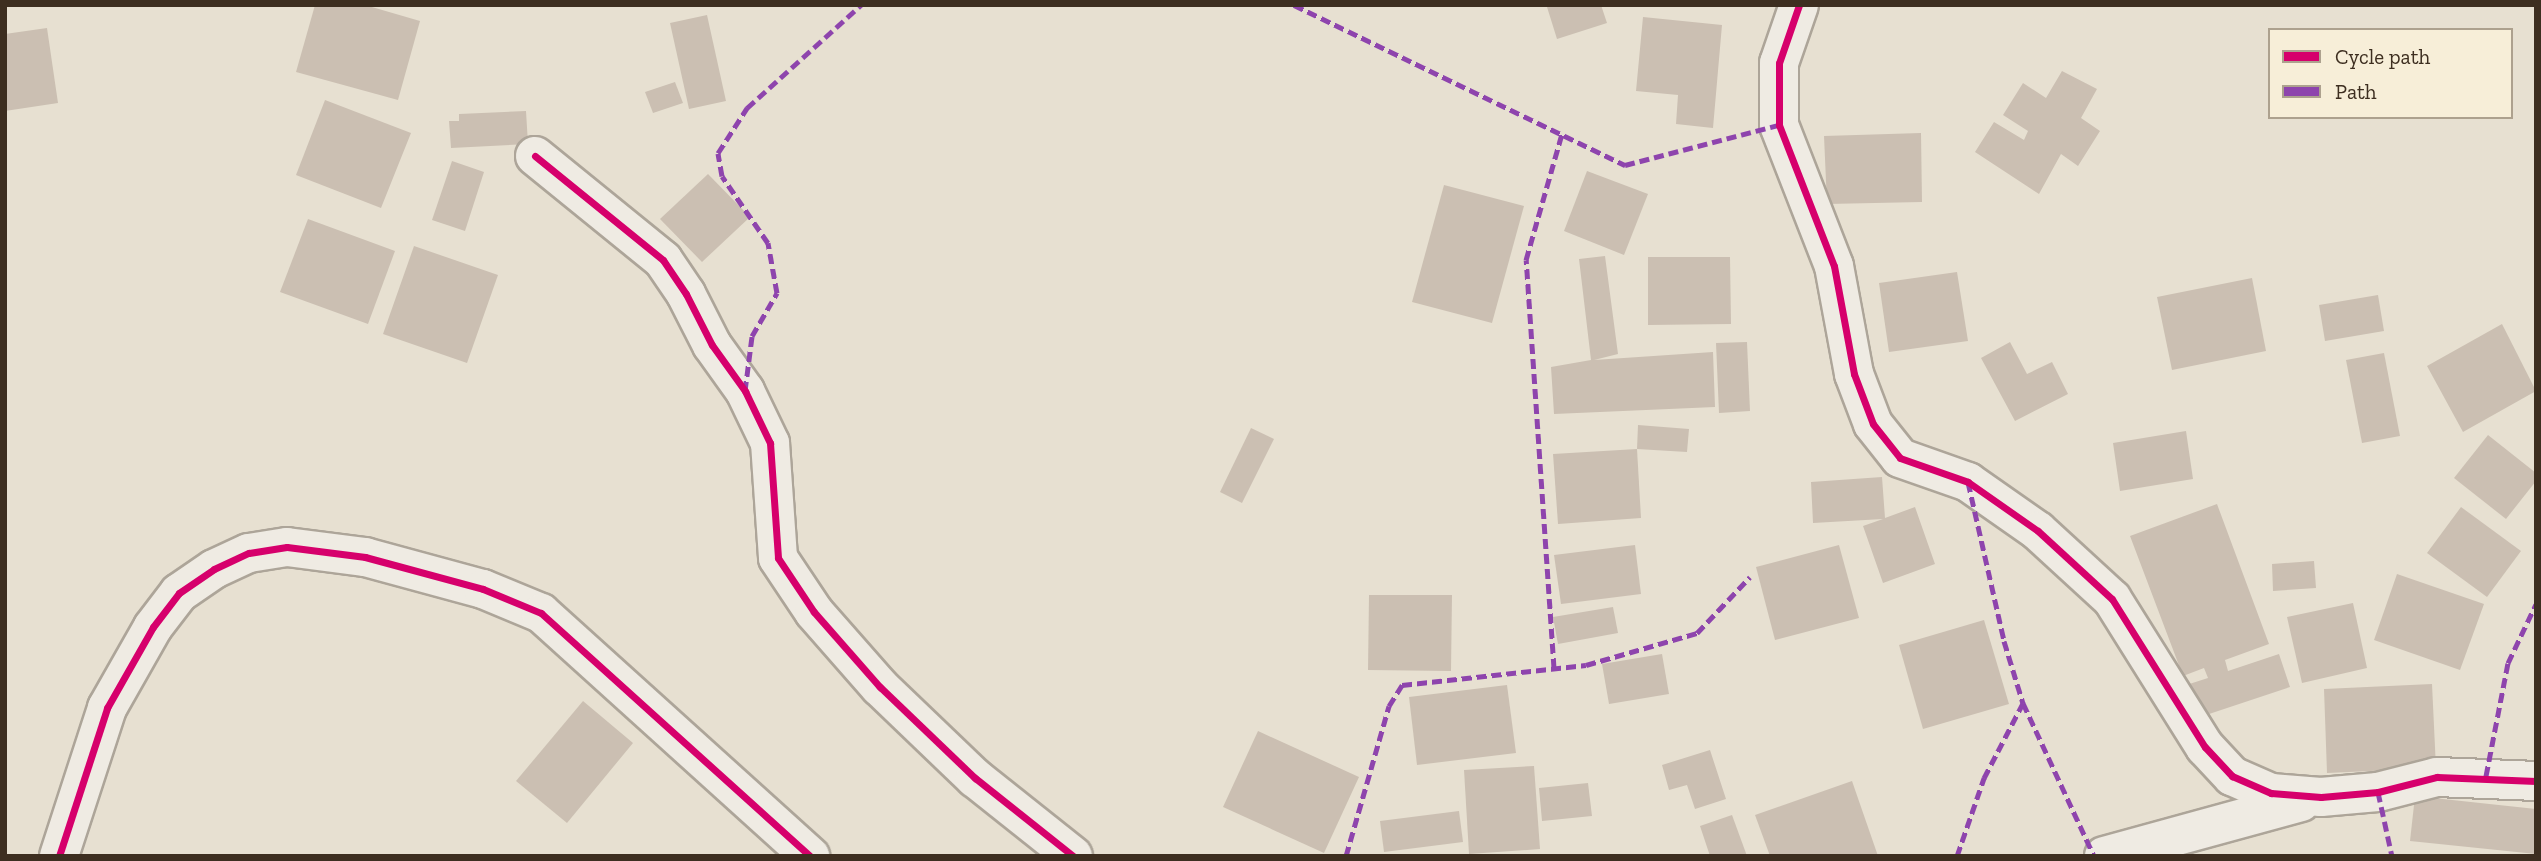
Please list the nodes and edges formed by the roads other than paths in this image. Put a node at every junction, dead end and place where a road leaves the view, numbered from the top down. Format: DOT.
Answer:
graph roads {
  1 [pos="1799,5"];
  2 [pos="535,156"];
  3 [pos="2536,781"];
  4 [pos="2321,797"];
  5 [pos="59,856"];
  6 [pos="810,856"];
  7 [pos="1073,856"];
  8 [pos="2104,856"];
  1 -- 4 [label="street"];
  2 -- 7 [label="street"];
  3 -- 4 [label="street"];
  4 -- 8 [label="street"];
  5 -- 6 [label="street"];
}
